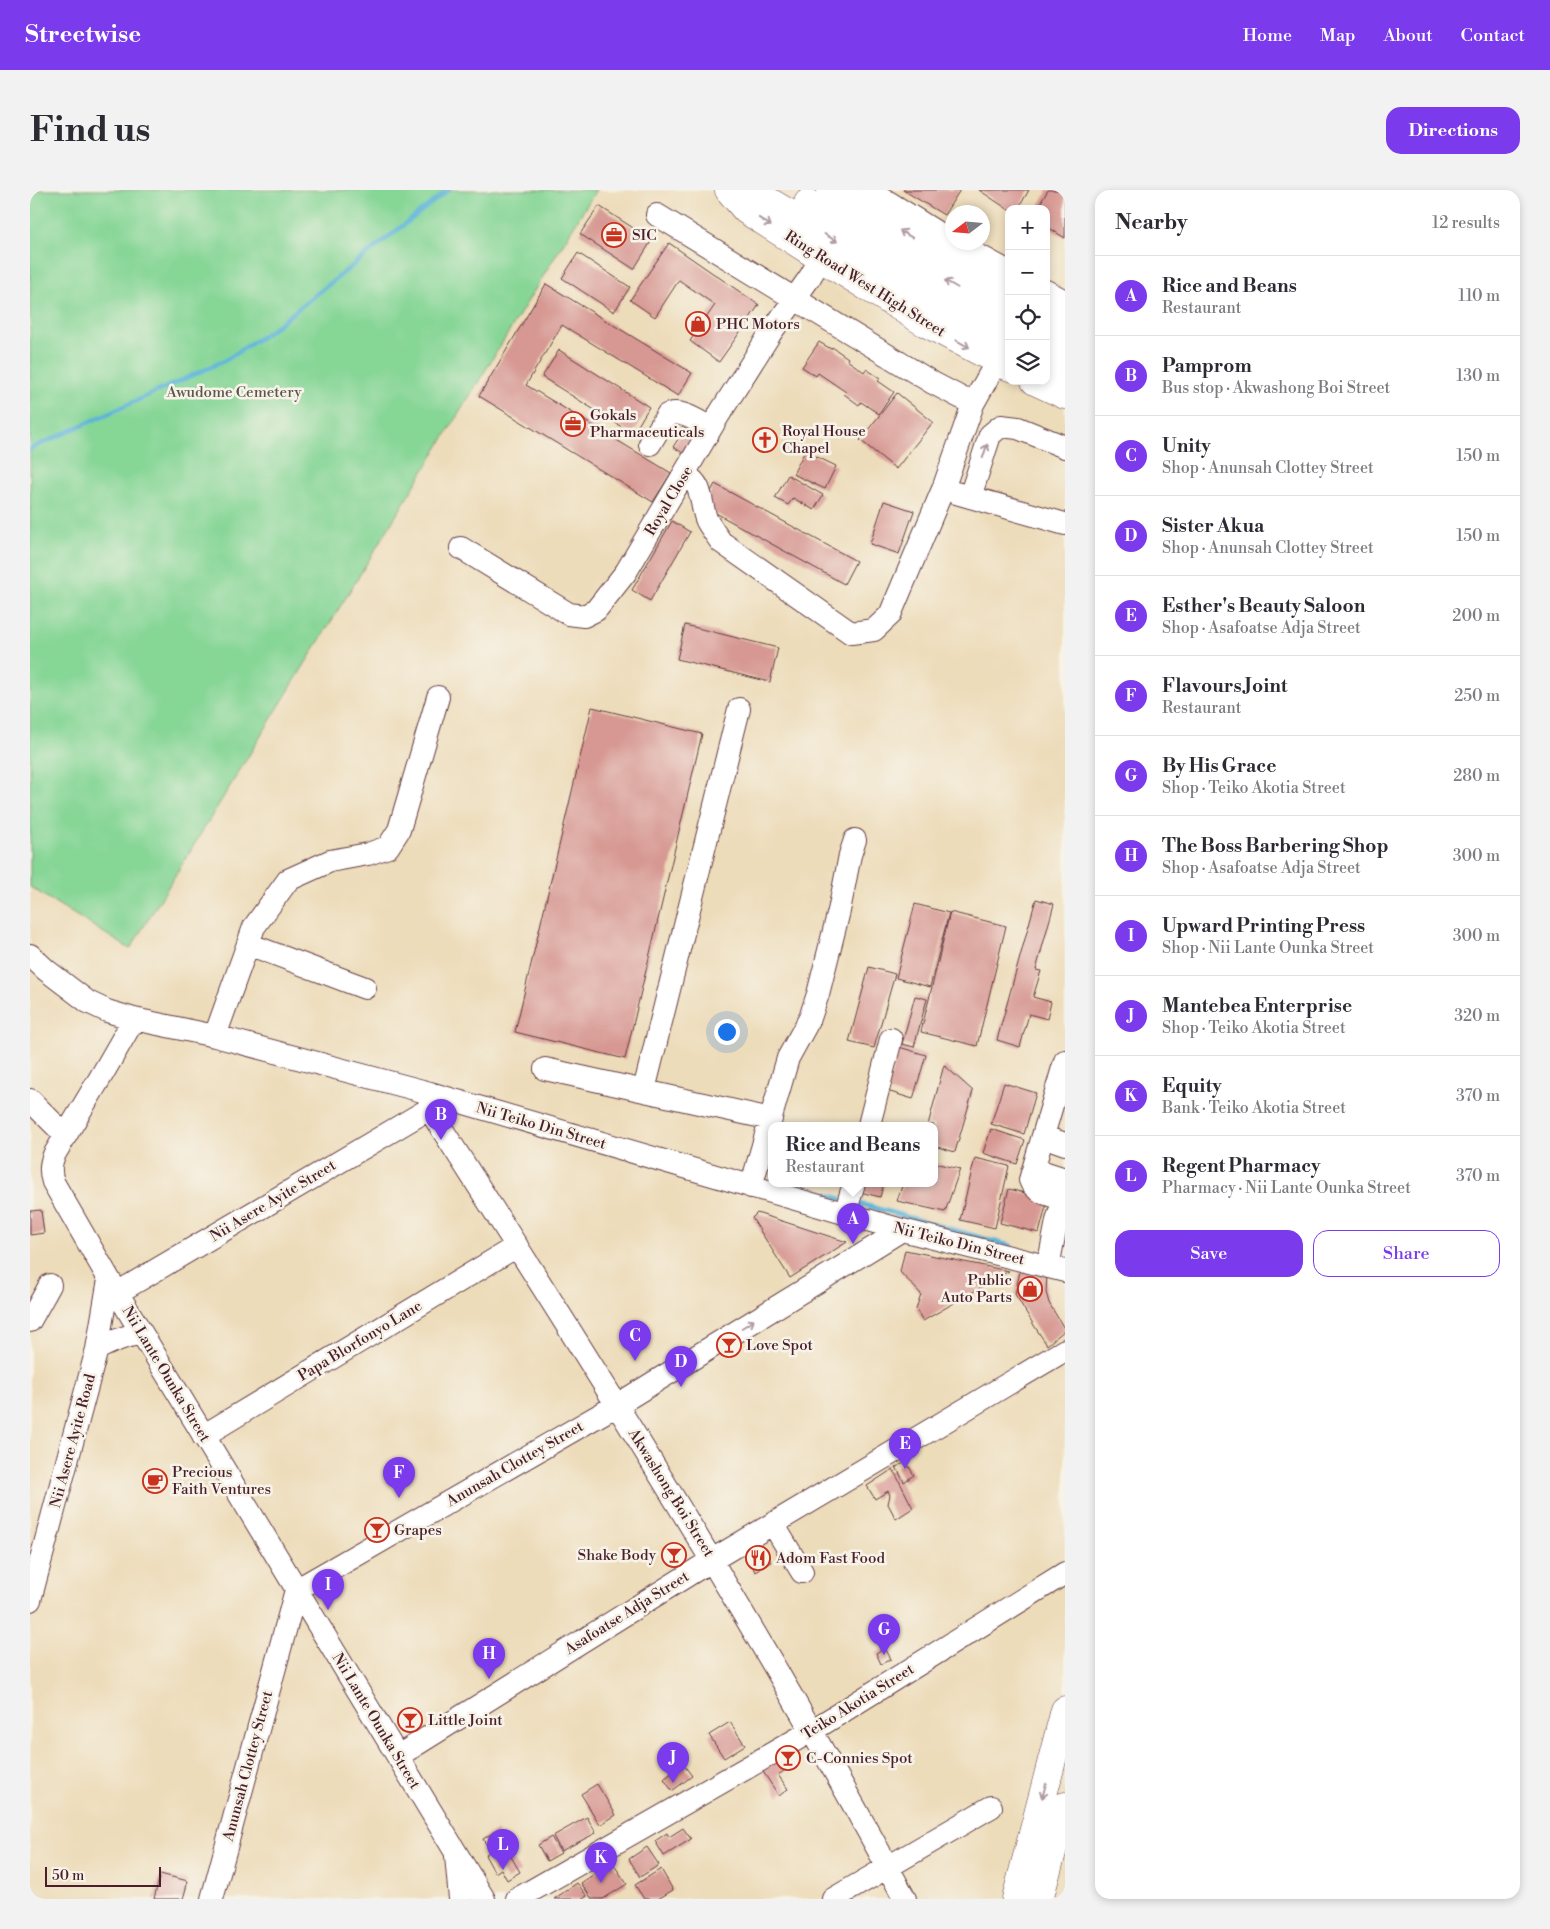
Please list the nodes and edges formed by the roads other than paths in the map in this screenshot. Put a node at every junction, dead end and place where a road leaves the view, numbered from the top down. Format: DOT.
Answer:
graph roads {
  1 [pos="729,190"];
  2 [pos="786,190"];
  3 [pos="831,190"];
  4 [pos="870,190"];
  5 [pos="754,193"];
  6 [pos="657,216"];
  7 [pos="945,237"];
  8 [pos="964,250"];
  9 [pos="821,258"];
  10 [pos="1005,280"];
  11 [pos="1005,280"];
  12 [pos="1050,293"];
  13 [pos="795,299"];
  14 [pos="1065,301"];
  15 [pos="1005,315"];
  16 [pos="1050,318"];
  17 [pos="1065,327"];
  18 [pos="1050,340"];
  19 [pos="1065,348"];
  20 [pos="1005,356"];
  21 [pos="1050,363"];
  22 [pos="1065,370"];
  23 [pos="1044,385"];
  24 [pos="1065,395"];
  25 [pos="973,404"];
  26 [pos="712,428"];
  27 [pos="650,444"];
  28 [pos="1065,448"];
  29 [pos="685,475"];
  30 [pos="943,489"];
  31 [pos="970,497"];
  32 [pos="1065,524"];
  33 [pos="461,548"];
  34 [pos="438,697"];
  35 [pos="739,709"];
  36 [pos="855,840"];
  37 [pos="248,944"];
  38 [pos="30,955"];
  39 [pos="365,988"];
  40 [pos="134,1019"];
  41 [pos="215,1036"];
  42 [pos="891,1039"];
  43 [pos="1064,1068"];
  44 [pos="545,1069"];
  45 [pos="644,1090"];
  46 [pos="30,1100"];
  47 [pos="429,1101"];
  48 [pos="1059,1102"];
  49 [pos="771,1118"];
  50 [pos="770,1122"];
  51 [pos="870,1122"];
  52 [pos="768,1129"];
  53 [pos="65,1135"];
  54 [pos="1043,1136"];
  55 [pos="1065,1144"];
  56 [pos="752,1187"];
  57 [pos="853,1187"];
  58 [pos="1065,1193"];
  59 [pos="845,1214"];
  60 [pos="902,1230"];
  61 [pos="517,1246"];
  62 [pos="1056,1269"];
  63 [pos="50,1285"];
  64 [pos="113,1286"];
  65 [pos="30,1321"];
  66 [pos="142,1334"];
  67 [pos="97,1349"];
  68 [pos="1065,1350"];
  69 [pos="617,1405"];
  70 [pos="203,1436"];
  71 [pos="773,1524"];
  72 [pos="38,1539"];
  73 [pos="712,1560"];
  74 [pos="802,1572"];
  75 [pos="1065,1572"];
  76 [pos="296,1590"];
  77 [pos="30,1600"];
  78 [pos="1065,1710"];
  79 [pos="813,1730"];
  80 [pos="398,1756"];
  81 [pos="1065,1806"];
  82 [pos="991,1807"];
  83 [pos="455,1852"];
  84 [pos="887,1866"];
  85 [pos="212,1899"];
  86 [pos="460,1899"];
  87 [pos="484,1899"];
  88 [pos="517,1899"];
  89 [pos="833,1899"];
  90 [pos="905,1899"];
  91 [pos="1016,1899"];
  92 [pos="1039,1899"];
  1 -- 9 [label="main road, Ring Road West High Street, one-way"];
  15 -- 2 [label="main road, one-way"];
  10 -- 3 [label="main road, one-way"];
  4 -- 7 [label="street"];
  5 -- 20 [label="main road, Ring Road West High Street, one-way"];
  6 -- 13 [label="street"];
  8 -- 11 [label="street"];
  9 -- 13 [label="street, Royal Close"];
  9 -- 20 [label="main road, Ring Road West High Street, one-way"];
  12 -- 14 [label="street"];
  13 -- 25 [label="street"];
  13 -- 26 [label="street, Royal Close"];
  16 -- 17 [label="main road"];
  18 -- 19 [label="main road"];
  20 -- 25 [label="street"];
  21 -- 22 [label="main road"];
  23 -- 24 [label="main road"];
  25 -- 30 [label="street"];
  26 -- 27 [label="street"];
  26 -- 29 [label="street, Royal Close"];
  31 -- 28 [label="street, one-way"];
  29 -- 30 [label="street"];
  29 -- 33 [label="street, Royal Close"];
  30 -- 31 [label="street"];
  31 -- 32 [label="street"];
  34 -- 37 [label="street"];
  35 -- 45 [label="street"];
  36 -- 49 [label="street"];
  37 -- 39 [label="street"];
  37 -- 41 [label="street"];
  38 -- 40 [label="street, Nii Teiko Din Street"];
  40 -- 41 [label="street, Nii Teiko Din Street"];
  40 -- 53 [label="street, Nii Lante Ounka Street"];
  41 -- 47 [label="street, Nii Teiko Din Street"];
  42 -- 51 [label="street"];
  43 -- 48 [label="street"];
  44 -- 45 [label="street"];
  45 -- 49 [label="street"];
  46 -- 53 [label="street"];
  47 -- 56 [label="street, Nii Teiko Din Street"];
  47 -- 61 [label="street, Akwashong Boi Street"];
  47 -- 64 [label="street, Nii Asere Ayite Street"];
  48 -- 54 [label="street"];
  49 -- 50 [label="street"];
  52 -- 56 [label="street"];
  53 -- 64 [label="street, Nii Lante Ounka Street"];
  54 -- 55 [label="street"];
  54 -- 58 [label="street"];
  56 -- 59 [label="street, Nii Teiko Din Street"];
  57 -- 59 [label="street"];
  58 -- 62 [label="street"];
  59 -- 60 [label="street, Nii Teiko Din Street"];
  60 -- 62 [label="street, Nii Teiko Din Street"];
  69 -- 60 [label="street, Anunsah Clottey Street, one-way"];
  61 -- 69 [label="street, Akwashong Boi Street"];
  61 -- 70 [label="street, Papa Blorfonyo Lane"];
  63 -- 65 [label="street"];
  64 -- 66 [label="street, Nii Lante Ounka Street"];
  64 -- 67 [label="street, Nii Asere Ayite Road"];
  66 -- 67 [label="street"];
  66 -- 70 [label="street, Nii Lante Ounka Street"];
  67 -- 72 [label="street, Nii Asere Ayite Road"];
  68 -- 71 [label="street, Asafoatse Adja Street"];
  69 -- 73 [label="street, Akwashong Boi Street"];
  69 -- 76 [label="street, Anunsah Clottey Street"];
  70 -- 76 [label="street, Nii Lante Ounka Street"];
  71 -- 73 [label="street, Asafoatse Adja Street"];
  71 -- 74 [label="street"];
  72 -- 77 [label="street, Nii Asere Ayite Road"];
  73 -- 79 [label="street, Akwashong Boi Street"];
  73 -- 80 [label="street, Asafoatse Adja Street"];
  75 -- 79 [label="street, Teiko Akotia Street"];
  76 -- 80 [label="street, Nii Lante Ounka Street"];
  76 -- 85 [label="street, Anunsah Clottey Street"];
  78 -- 91 [label="main road, one-way"];
  79 -- 84 [label="street, Akwashong Boi Street"];
  79 -- 88 [label="street, Teiko Akotia Street"];
  80 -- 83 [label="street, Nii Lante Ounka Street"];
  81 -- 92 [label="main road"];
  82 -- 84 [label="street"];
  83 -- 86 [label="street, Nii Lante Ounka Street"];
  83 -- 87 [label="street, Nii Lante Ounka Street"];
  84 -- 89 [label="street"];
  84 -- 90 [label="street, Akwashong Boi Street"];
}
